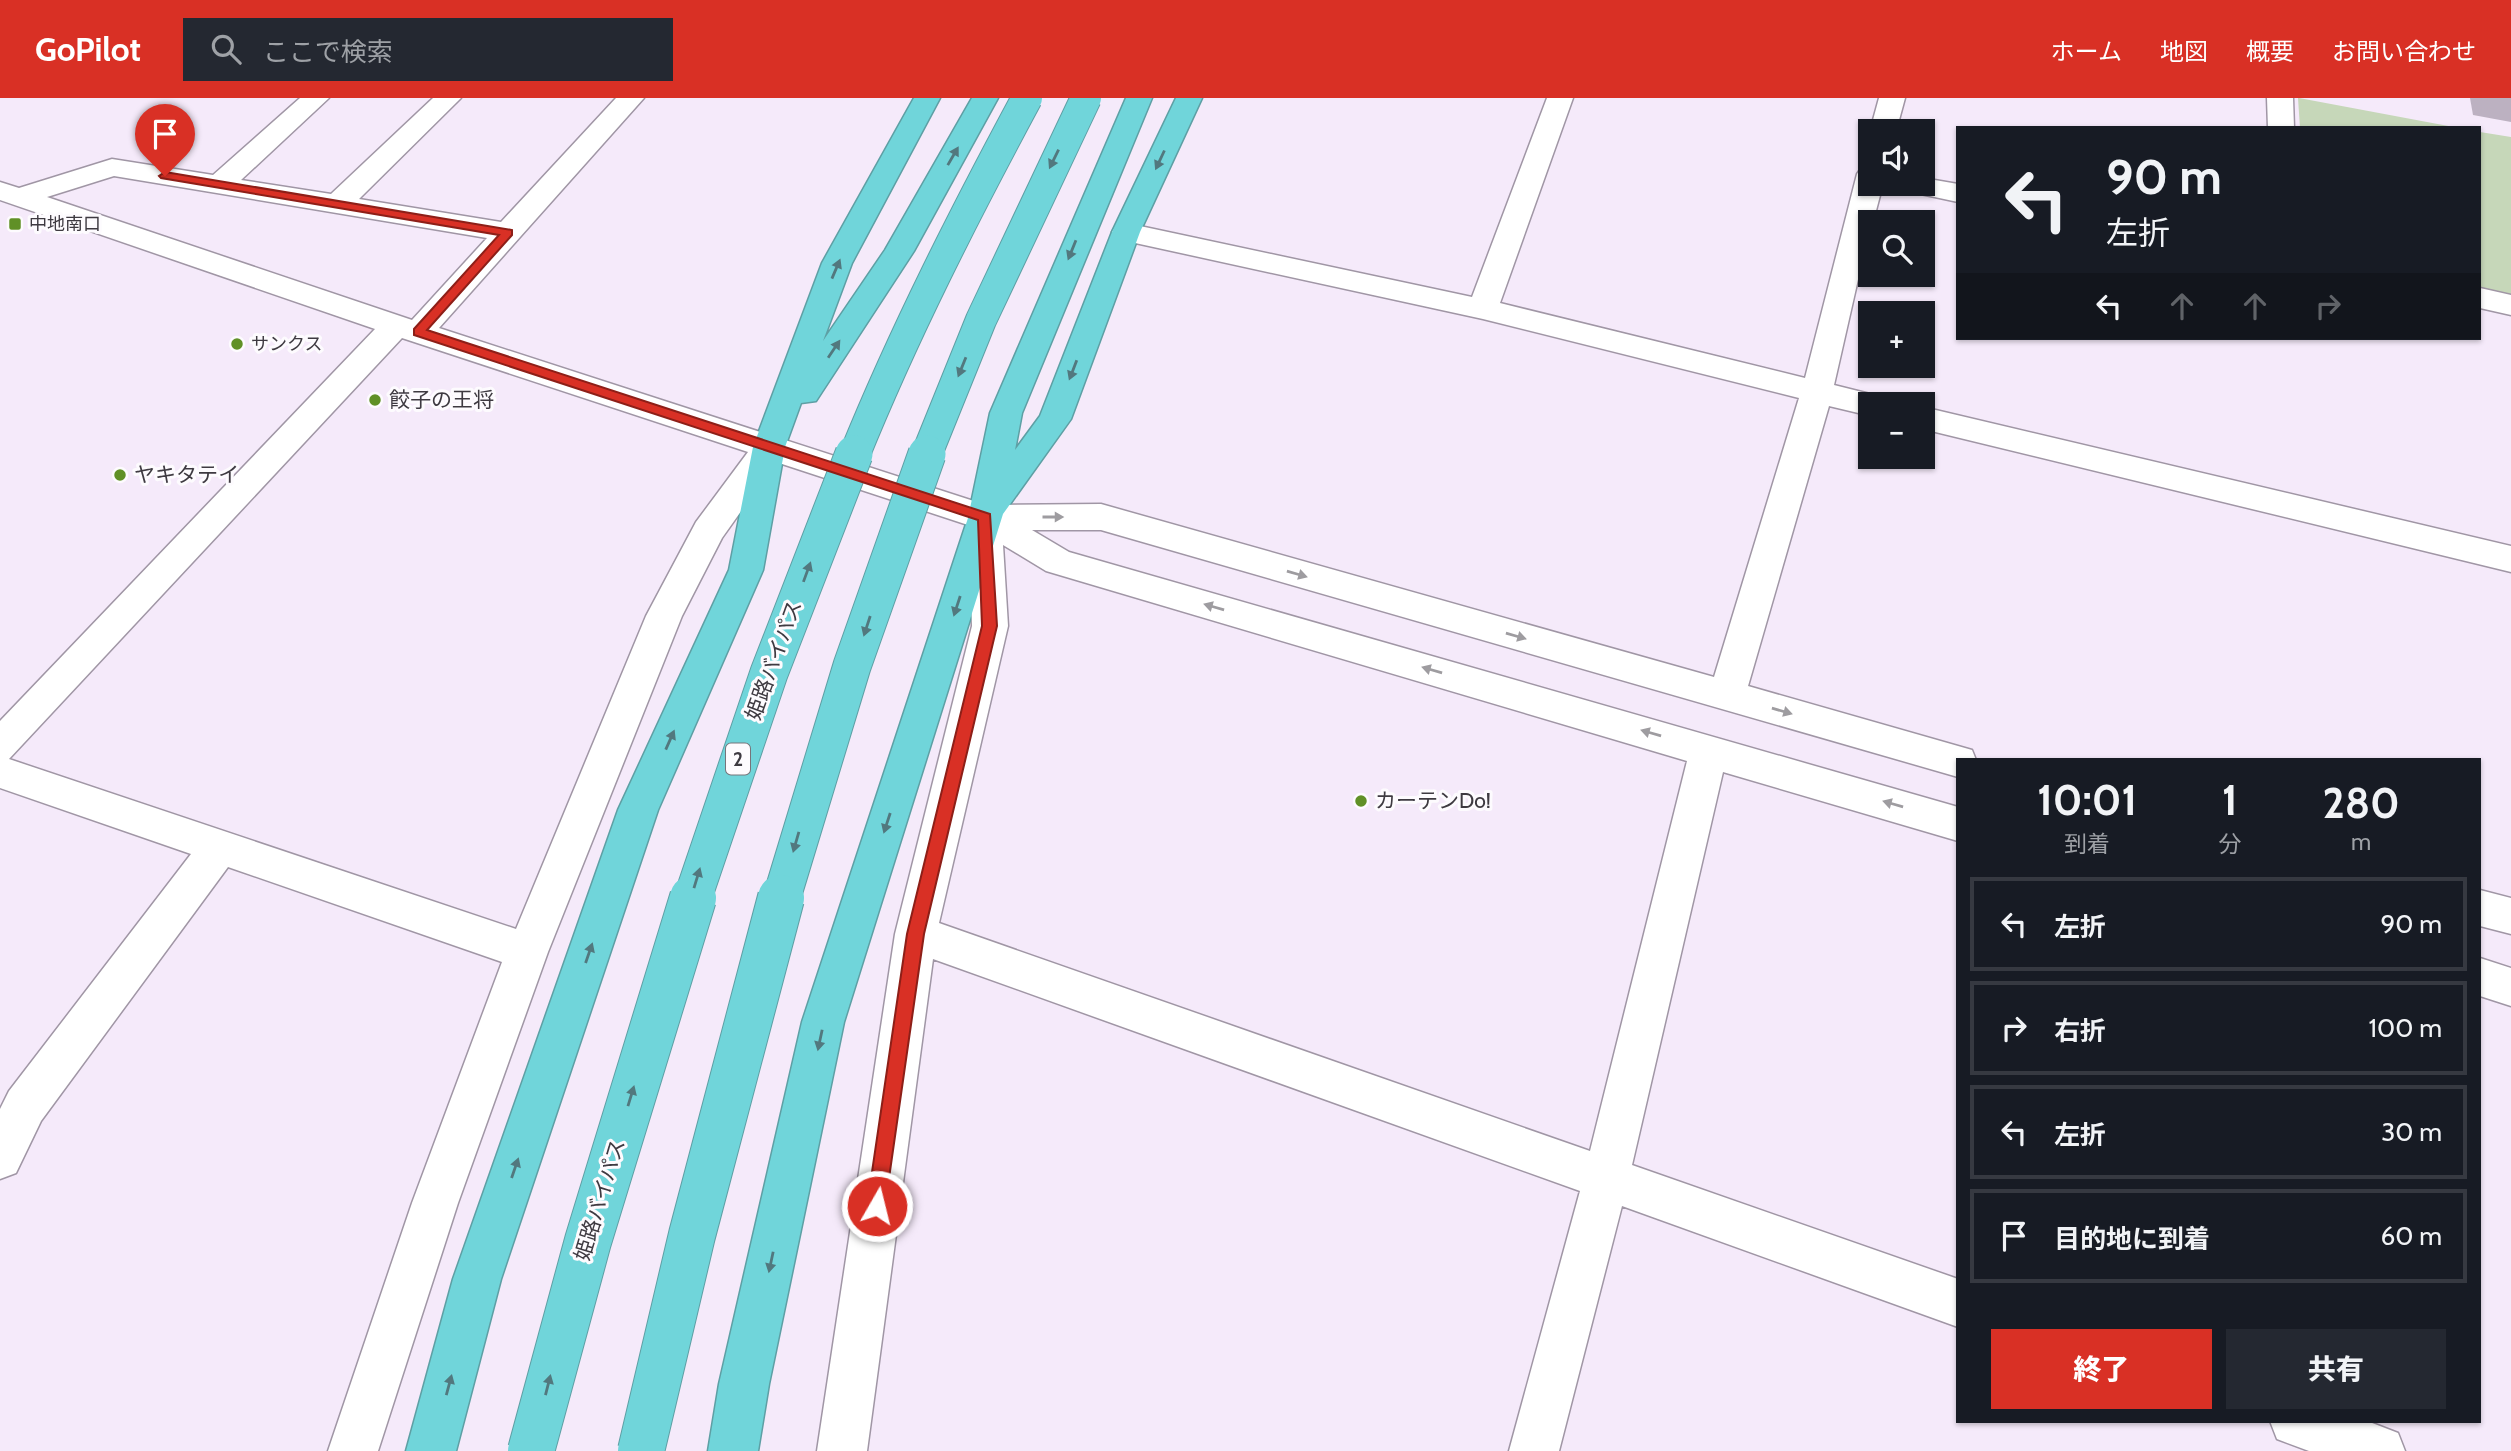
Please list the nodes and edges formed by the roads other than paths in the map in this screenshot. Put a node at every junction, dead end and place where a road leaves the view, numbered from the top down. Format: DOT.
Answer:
graph roads {
  1 [pos="316,98"];
  2 [pos="448,98"];
  3 [pos="631,98"];
  4 [pos="926,98"];
  5 [pos="985,98"];
  6 [pos="1027,98"];
  7 [pos="1086,98"];
  8 [pos="1139,98"];
  9 [pos="1189,98"];
  10 [pos="1560,98"];
  11 [pos="1892,98"];
  12 [pos="2280,98"];
  13 [pos="1886,119"];
  14 [pos="2281,126"];
  15 [pos="219,185"];
  16 [pos="1935,188"];
  17 [pos="1956,193"];
  18 [pos="10,194"];
  19 [pos="1866,196"];
  20 [pos="337,204"];
  21 [pos="508,232"];
  22 [pos="1126,232"];
  23 [pos="2481,298"];
  24 [pos="2511,305"];
  25 [pos="1483,309"];
  26 [pos="407,328"];
  27 [pos="1817,392"];
  28 [pos="1858,402"];
  29 [pos="1935,421"];
  30 [pos="769,447"];
  31 [pos="985,517"];
  32 [pos="2511,559"];
  33 [pos="1727,696"];
  34 [pos="0,746"];
  35 [pos="1709,750"];
  36 [pos="1956,760"];
  37 [pos="0,772"];
  38 [pos="1956,823"];
  39 [pos="220,848"];
  40 [pos="2481,908"];
  41 [pos="2511,916"];
  42 [pos="916,934"];
  43 [pos="527,952"];
  44 [pos="2481,977"];
  45 [pos="2511,986"];
  46 [pos="0,1157"];
  47 [pos="1606,1179"];
  48 [pos="1956,1302"];
  49 [pos="2300,1423"];
  50 [pos="354,1451"];
  51 [pos="431,1451"];
  52 [pos="531,1451"];
  53 [pos="640,1451"];
  54 [pos="733,1451"];
  55 [pos="842,1451"];
  56 [pos="1534,1451"];
  57 [pos="2380,1451"];
  1 -- 15 [label="street"];
  2 -- 20 [label="street"];
  3 -- 21 [label="street"];
  30 -- 4 [label="highway, one-way"];
  30 -- 5 [label="highway, one-way"];
  52 -- 6 [label="highway, 姫路バイパス / 2, one-way, bridge"];
  7 -- 53 [label="highway, one-way, bridge"];
  8 -- 31 [label="highway, one-way"];
  9 -- 22 [label="highway, one-way"];
  10 -- 25 [label="street"];
  11 -- 13 [label="street"];
  12 -- 14 [label="street"];
  15 -- 18 [label="street"];
  15 -- 20 [label="street"];
  16 -- 17 [label="street"];
  18 -- 26 [label="street"];
  19 -- 27 [label="street"];
  20 -- 21 [label="street"];
  21 -- 26 [label="street"];
  22 -- 25 [label="street"];
  22 -- 31 [label="highway, one-way"];
  23 -- 24 [label="street"];
  25 -- 27 [label="street"];
  26 -- 30 [label="street"];
  26 -- 34 [label="street"];
  27 -- 28 [label="street"];
  27 -- 33 [label="street"];
  29 -- 32 [label="street"];
  30 -- 31 [label="street"];
  30 -- 43 [label="street"];
  51 -- 30 [label="highway, one-way"];
  31 -- 33 [label="street, one-way"];
  35 -- 31 [label="street, one-way"];
  31 -- 42 [label="street"];
  31 -- 54 [label="highway, one-way"];
  33 -- 36 [label="street, one-way"];
  38 -- 35 [label="street, one-way"];
  35 -- 47 [label="street"];
  37 -- 39 [label="street"];
  39 -- 43 [label="street"];
  39 -- 46 [label="street"];
  40 -- 41 [label="street"];
  42 -- 47 [label="street"];
  42 -- 55 [label="street"];
  43 -- 50 [label="street"];
  44 -- 45 [label="street"];
  47 -- 48 [label="street"];
  47 -- 56 [label="street"];
  49 -- 57 [label="street"];
}
